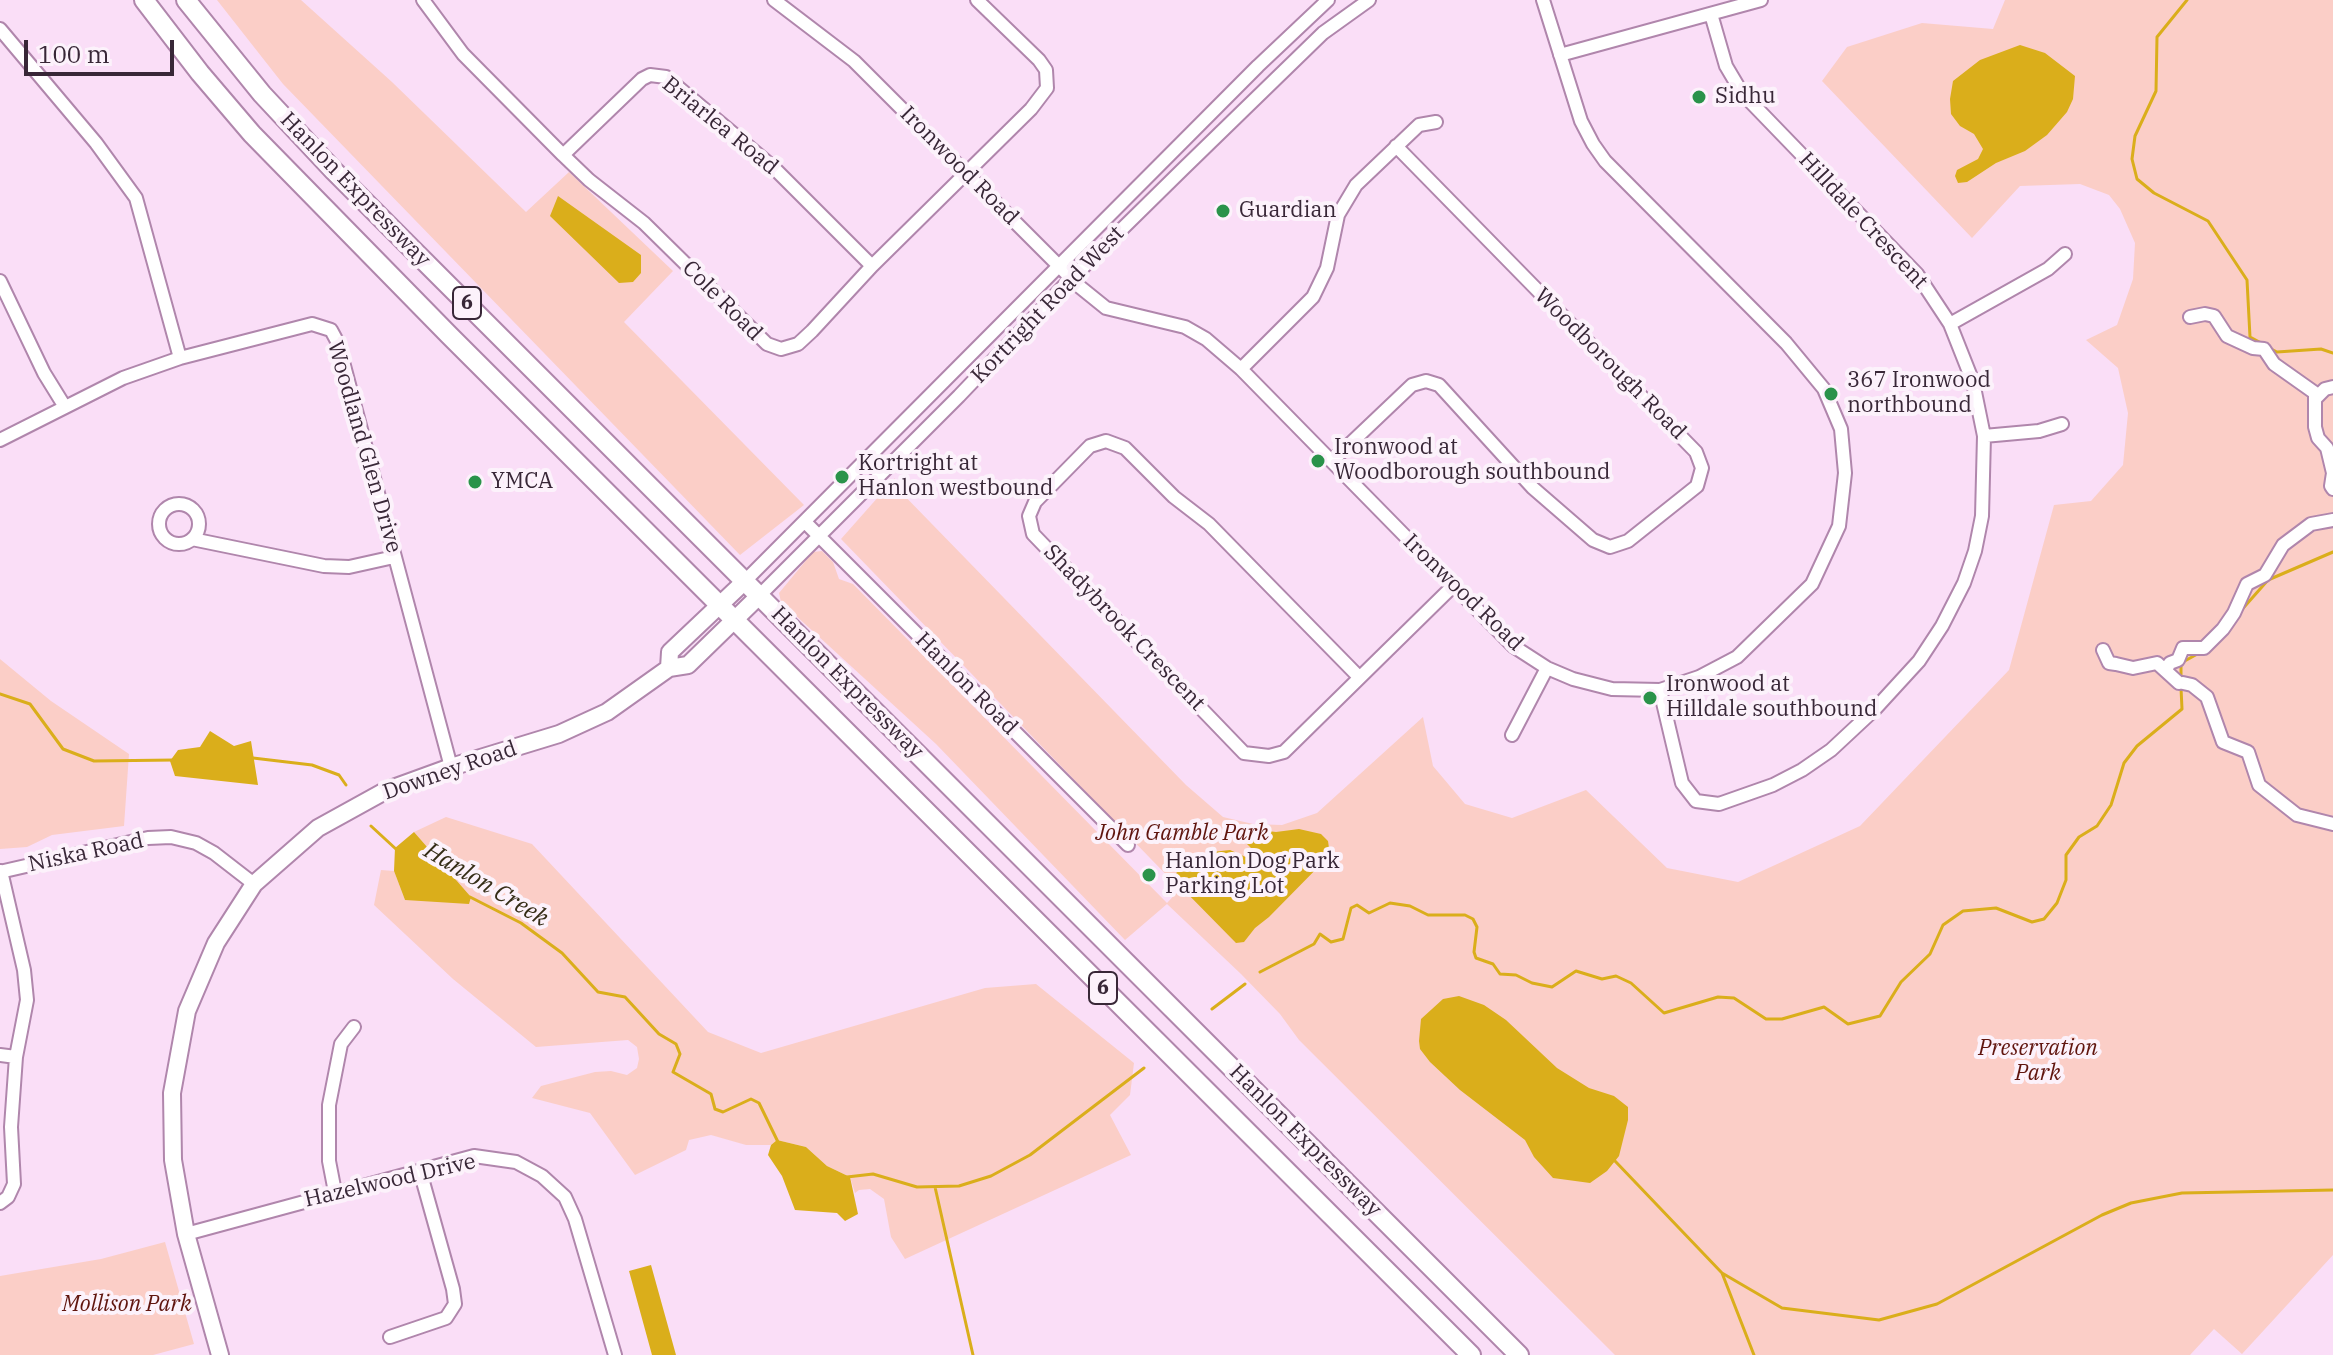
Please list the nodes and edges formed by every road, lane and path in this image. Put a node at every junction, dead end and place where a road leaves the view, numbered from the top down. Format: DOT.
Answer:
graph roads {
  1 [pos="144,0"];
  2 [pos="186,0"];
  3 [pos="423,0"];
  4 [pos="774,0"];
  5 [pos="977,0"];
  6 [pos="1328,0"];
  7 [pos="1369,0"];
  8 [pos="1543,0"];
  9 [pos="1761,0"];
  10 [pos="1711,14"];
  11 [pos="0,29"];
  12 [pos="1560,55"];
  13 [pos="1436,122"];
  14 [pos="1396,146"];
  15 [pos="563,155"];
  16 [pos="967,175"];
  17 [pos="2065,254"];
  18 [pos="872,266"];
  19 [pos="1059,266"];
  20 [pos="1072,279"];
  21 [pos="0,281"];
  22 [pos="2190,317"];
  23 [pos="1950,324"];
  24 [pos="180,358"];
  25 [pos="1241,369"];
  26 [pos="2333,387"];
  27 [pos="2315,399"];
  28 [pos="65,407"];
  29 [pos="2062,424"];
  30 [pos="1984,436"];
  31 [pos="0,440"];
  32 [pos="1332,461"];
  33 [pos="2333,489"];
  34 [pos="2333,520"];
  35 [pos="805,522"];
  36 [pos="819,538"];
  37 [pos="192,539"];
  38 [pos="394,557"];
  39 [pos="745,581"];
  40 [pos="1452,587"];
  41 [pos="760,595"];
  42 [pos="721,606"];
  43 [pos="736,620"];
  44 [pos="2103,650"];
  45 [pos="669,668"];
  46 [pos="1547,668"];
  47 [pos="2166,669"];
  48 [pos="1359,677"];
  49 [pos="1660,690"];
  50 [pos="1512,735"];
  51 [pos="451,767"];
  52 [pos="2333,824"];
  53 [pos="1128,845"];
  54 [pos="0,872"];
  55 [pos="254,884"];
  56 [pos="354,1027"];
  57 [pos="0,1055"];
  58 [pos="16,1057"];
  59 [pos="420,1171"];
  60 [pos="335,1192"];
  61 [pos="0,1203"];
  62 [pos="186,1234"];
  63 [pos="390,1337"];
  64 [pos="220,1355"];
  65 [pos="615,1355"];
  66 [pos="1471,1355"];
  67 [pos="1519,1355"];
  1 -- 42 [label="highway, Hanlon Expressway / 6"];
  2 -- 39 [label="highway, Hanlon Expressway / 6"];
  3 -- 15 [label="street, Cole Road"];
  4 -- 16 [label="street, Ironwood Road"];
  5 -- 16 [label="street, Cole Road"];
  6 -- 19 [label="street, Kortright Road West"];
  7 -- 20 [label="street, Kortright Road West"];
  8 -- 12 [label="street, Ironwood Road"];
  9 -- 10 [label="street"];
  10 -- 12 [label="street"];
  10 -- 23 [label="street, Hilldale Crescent"];
  11 -- 24 [label="street"];
  12 -- 49 [label="street, Ironwood Road"];
  13 -- 14 [label="street"];
  14 -- 25 [label="street"];
  14 -- 32 [label="street, Woodborough Road"];
  15 -- 18 [label="street, Briarlea Road"];
  15 -- 18 [label="street, Cole Road"];
  16 -- 18 [label="street, Cole Road"];
  16 -- 19 [label="street, Ironwood Road"];
  17 -- 23 [label="street"];
  19 -- 20 [label="street, Ironwood Road"];
  19 -- 35 [label="street, Kortright Road West"];
  20 -- 25 [label="street, Ironwood Road"];
  20 -- 36 [label="street, Kortright Road West"];
  21 -- 28 [label="street"];
  22 -- 27 [label="street"];
  23 -- 30 [label="street, Hilldale Crescent"];
  24 -- 28 [label="street, Woodland Glen Drive"];
  24 -- 38 [label="street, Woodland Glen Drive"];
  25 -- 32 [label="street, Ironwood Road"];
  26 -- 27 [label="street"];
  27 -- 33 [label="street"];
  28 -- 31 [label="street, Woodland Glen Drive"];
  29 -- 30 [label="street"];
  30 -- 49 [label="street, Hilldale Crescent"];
  32 -- 40 [label="street, Ironwood Road"];
  34 -- 47 [label="street"];
  35 -- 36 [label="street, Hanlon Road"];
  35 -- 39 [label="street, Kortright Road West"];
  36 -- 41 [label="street, Kortright Road West"];
  36 -- 53 [label="street, Hanlon Road"];
  37 -- 38 [label="street"];
  38 -- 51 [label="street, Woodland Glen Drive"];
  39 -- 41 [label="highway, Hanlon Expressway / 6"];
  39 -- 42 [label="main road, Downey Road"];
  40 -- 46 [label="street, Ironwood Road"];
  40 -- 48 [label="street, Shadybrook Crescent"];
  41 -- 43 [label="main road, Kortright Road West"];
  41 -- 67 [label="highway, Hanlon Expressway / 6"];
  42 -- 43 [label="highway, Hanlon Expressway / 6"];
  42 -- 45 [label="main road, Downey Road"];
  43 -- 45 [label="main road, Downey Road"];
  43 -- 66 [label="highway, Hanlon Expressway / 6"];
  44 -- 47 [label="street"];
  45 -- 51 [label="main road, Downey Road"];
  46 -- 49 [label="street, Ironwood Road"];
  46 -- 50 [label="street"];
  47 -- 52 [label="street"];
  48 -- 48 [label="street, Shadybrook Crescent"];
  51 -- 55 [label="main road, Downey Road"];
  54 -- 55 [label="street, Niska Road"];
  54 -- 58 [label="street"];
  55 -- 62 [label="main road, Downey Road"];
  56 -- 60 [label="street"];
  57 -- 58 [label="street"];
  58 -- 61 [label="street"];
  59 -- 60 [label="street, Hazelwood Drive"];
  59 -- 63 [label="street"];
  59 -- 65 [label="street, Hazelwood Drive"];
  60 -- 62 [label="street, Hazelwood Drive"];
  62 -- 64 [label="main road, Downey Road"];
}
